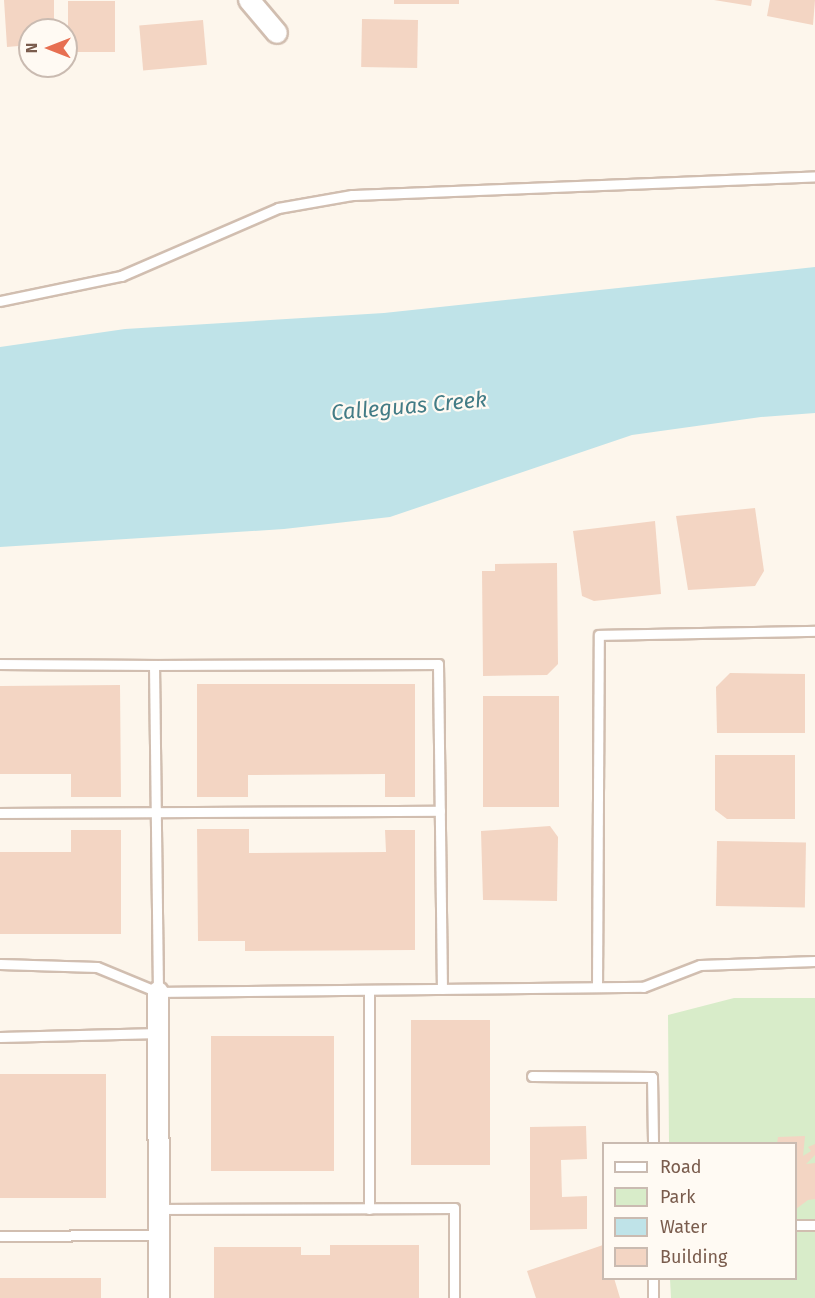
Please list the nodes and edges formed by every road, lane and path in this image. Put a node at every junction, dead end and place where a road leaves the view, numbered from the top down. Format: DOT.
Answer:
graph roads {
  1 [pos="249,0"];
  2 [pos="278,33"];
  3 [pos="815,176"];
  4 [pos="0,301"];
  5 [pos="815,631"];
  6 [pos="0,664"];
  7 [pos="154,665"];
  8 [pos="156,811"];
  9 [pos="440,811"];
  10 [pos="0,813"];
  11 [pos="815,961"];
  12 [pos="0,964"];
  13 [pos="597,987"];
  14 [pos="442,989"];
  15 [pos="369,990"];
  16 [pos="158,992"];
  17 [pos="160,1033"];
  18 [pos="0,1037"];
  19 [pos="532,1076"];
  20 [pos="652,1142"];
  21 [pos="159,1209"];
  22 [pos="369,1209"];
  23 [pos="797,1225"];
  24 [pos="815,1225"];
  25 [pos="160,1235"];
  26 [pos="0,1236"];
  27 [pos="653,1280"];
  28 [pos="159,1298"];
  29 [pos="454,1298"];
  30 [pos="653,1298"];
  1 -- 2 [label="street"];
  3 -- 4 [label="lane"];
  5 -- 13 [label="lane"];
  6 -- 7 [label="lane"];
  7 -- 8 [label="lane"];
  7 -- 9 [label="lane"];
  8 -- 9 [label="lane"];
  8 -- 10 [label="lane"];
  8 -- 16 [label="lane"];
  9 -- 14 [label="lane"];
  11 -- 13 [label="lane"];
  12 -- 16 [label="lane"];
  13 -- 14 [label="lane"];
  14 -- 15 [label="lane"];
  15 -- 16 [label="lane"];
  15 -- 22 [label="lane"];
  16 -- 17 [label="street"];
  17 -- 18 [label="lane"];
  17 -- 21 [label="street"];
  19 -- 20 [label="lane"];
  21 -- 22 [label="lane"];
  21 -- 25 [label="street"];
  22 -- 29 [label="lane"];
  23 -- 24 [label="lane"];
  25 -- 26 [label="lane"];
  25 -- 28 [label="street"];
  27 -- 30 [label="lane"];
}
